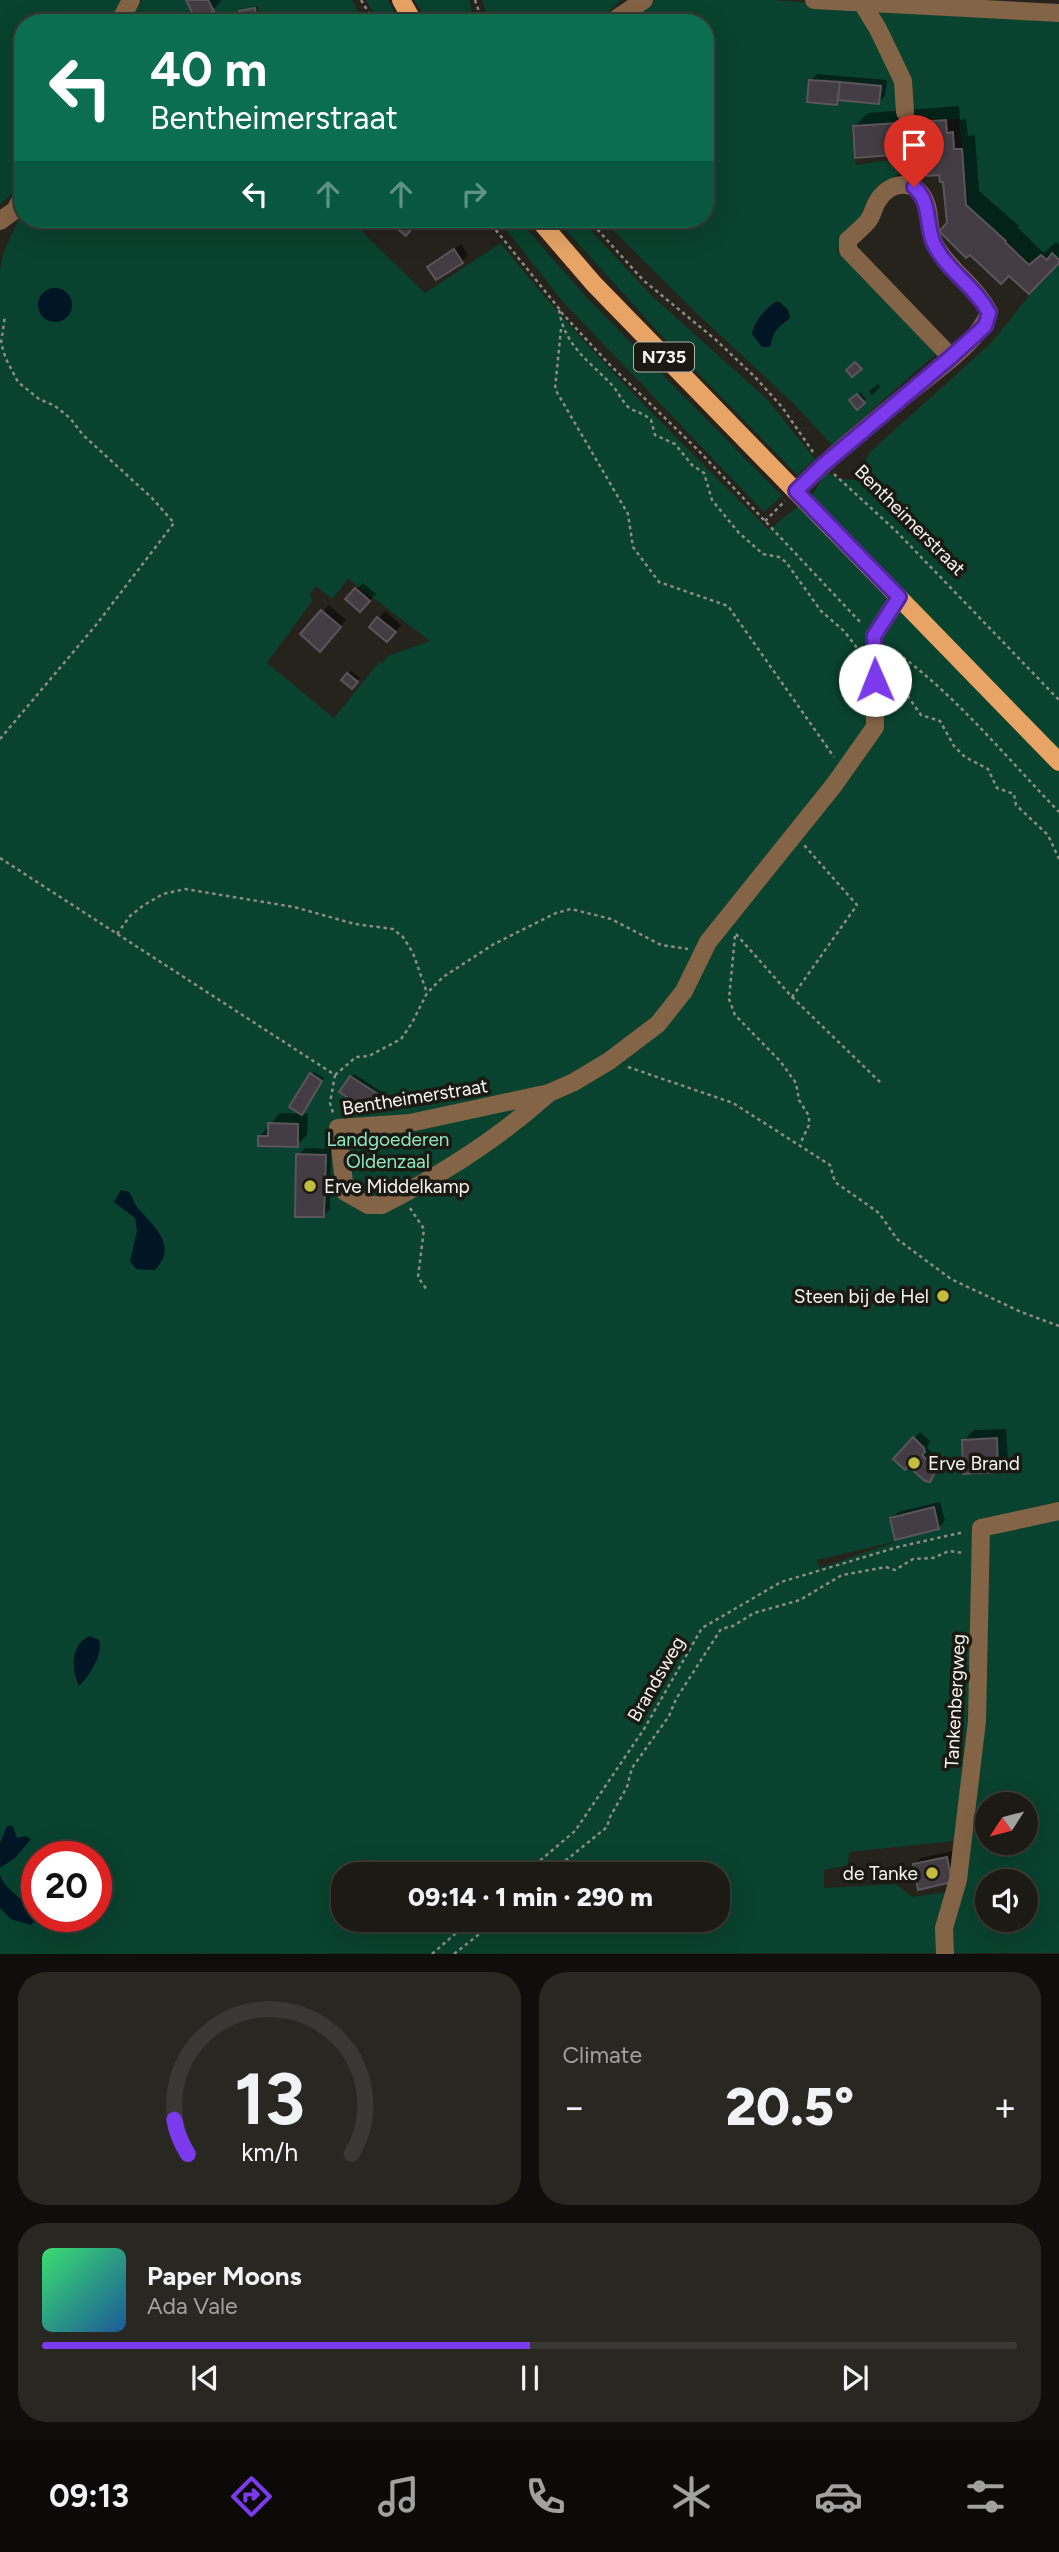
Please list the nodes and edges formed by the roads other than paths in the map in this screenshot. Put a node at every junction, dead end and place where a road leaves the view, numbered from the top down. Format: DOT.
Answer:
graph roads {
  1 [pos="644,0"];
  2 [pos="814,0"];
  3 [pos="862,3"];
  4 [pos="1059,13"];
  5 [pos="623,14"];
  6 [pos="905,112"];
  7 [pos="14,211"];
  8 [pos="0,222"];
  9 [pos="546,228"];
  10 [pos="951,357"];
  11 [pos="796,491"];
  12 [pos="899,597"];
  13 [pos="1059,762"];
  14 [pos="549,1093"];
  15 [pos="1059,1511"];
  16 [pos="944,1954"];
  1 -- 5 [label="street"];
  2 -- 3 [label="street"];
  3 -- 4 [label="street"];
  3 -- 6 [label="street"];
  7 -- 8 [label="street"];
  9 -- 11 [label="main road, N735"];
  10 -- 10 [label="street"];
  10 -- 11 [label="street"];
  11 -- 12 [label="main road, N735"];
  12 -- 13 [label="main road, N735"];
  12 -- 14 [label="street, Bentheimerstraat"];
  14 -- 14 [label="street, Bentheimerstraat"];
  15 -- 16 [label="street, Tankenbergweg"];
}
